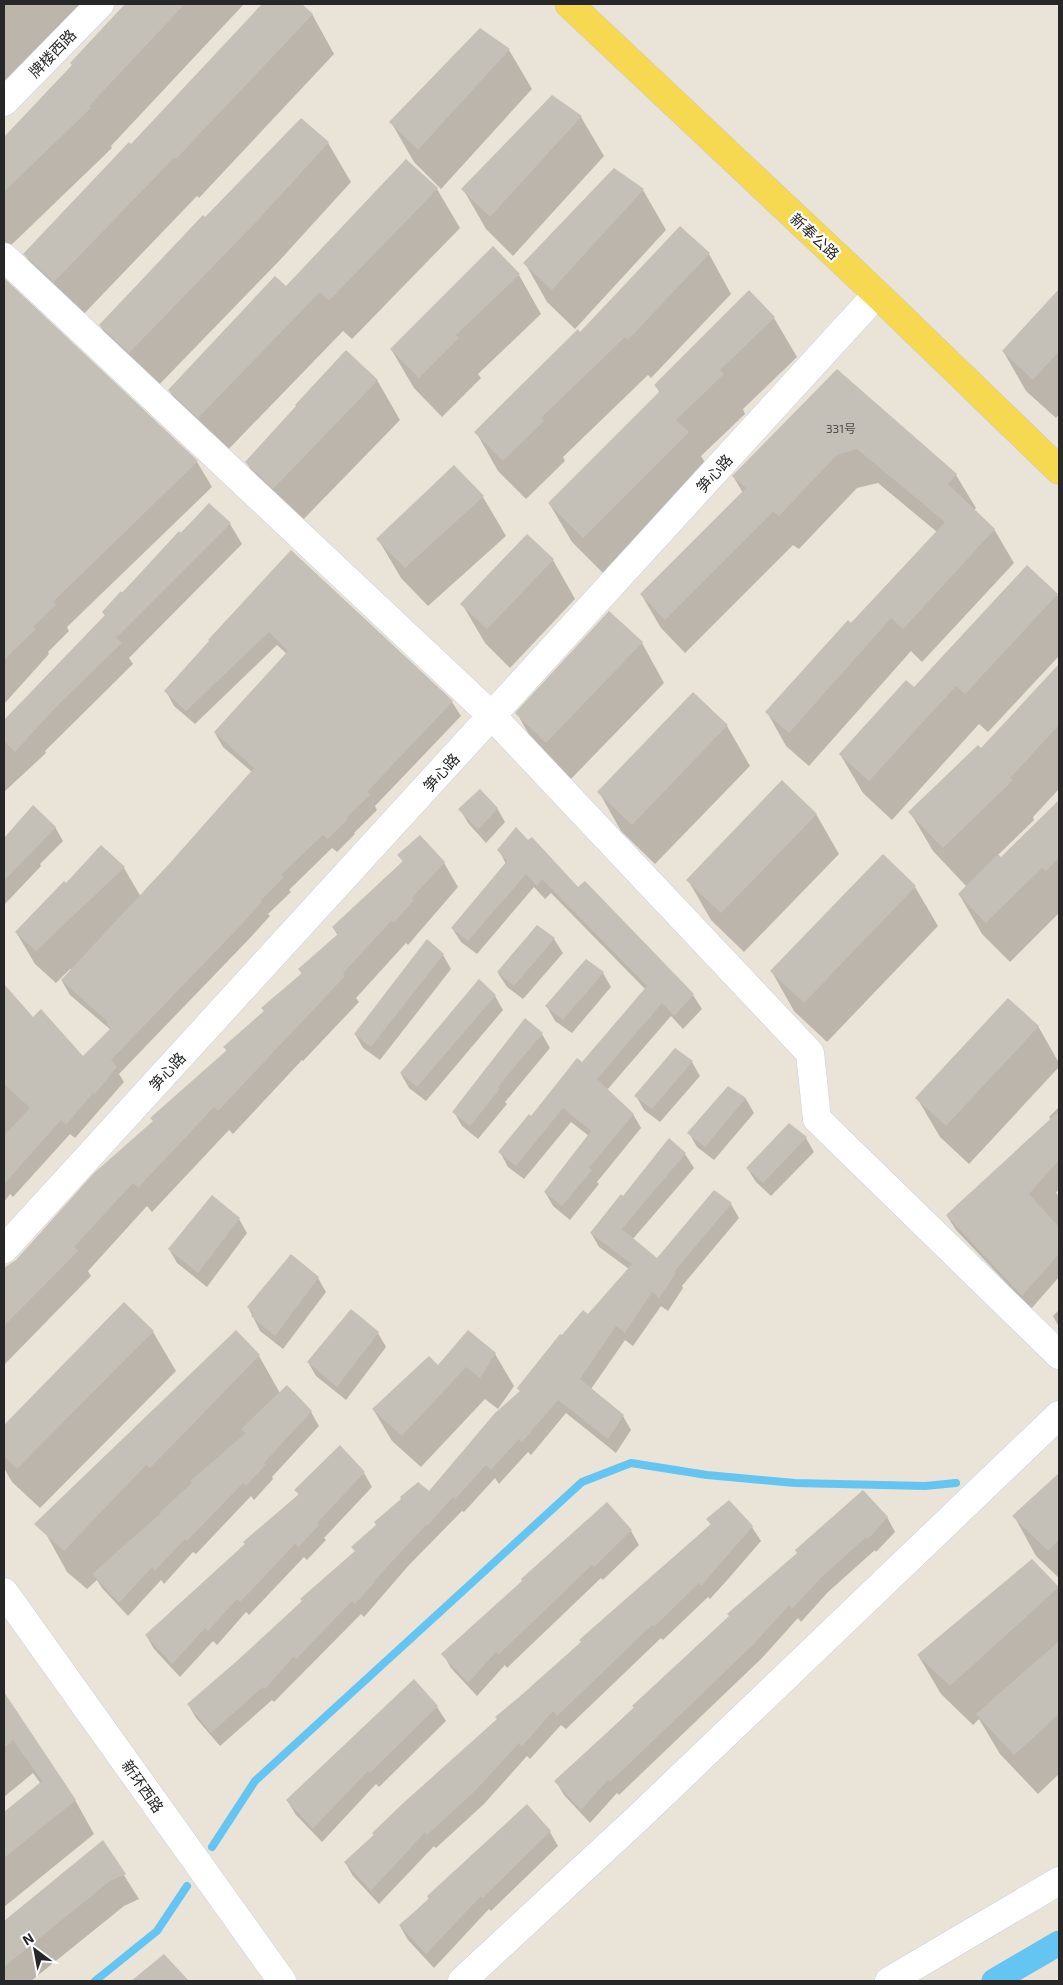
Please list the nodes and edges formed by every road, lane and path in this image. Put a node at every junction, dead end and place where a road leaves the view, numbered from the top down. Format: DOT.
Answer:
graph roads {
  1 [pos="100,4"];
  2 [pos="568,4"];
  3 [pos="4,102"];
  4 [pos="4,257"];
  5 [pos="877,294"];
  6 [pos="1059,470"];
  7 [pos="492,716"];
  8 [pos="4,1249"];
  9 [pos="1059,1355"];
  10 [pos="1059,1415"];
  11 [pos="4,1592"];
  12 [pos="1059,1881"];
  13 [pos="282,1981"];
  14 [pos="462,1981"];
  15 [pos="890,1981"];
  1 -- 3 [label="street, 牌楼西路"];
  2 -- 5 [label="main road, 新奉公路"];
  4 -- 7 [label="street"];
  5 -- 6 [label="main road, 新奉公路"];
  5 -- 7 [label="street, 笋心路"];
  7 -- 8 [label="street, 笋心路"];
  7 -- 9 [label="street"];
  10 -- 14 [label="street"];
  11 -- 13 [label="street, 新环西路"];
  12 -- 15 [label="street"];
}
